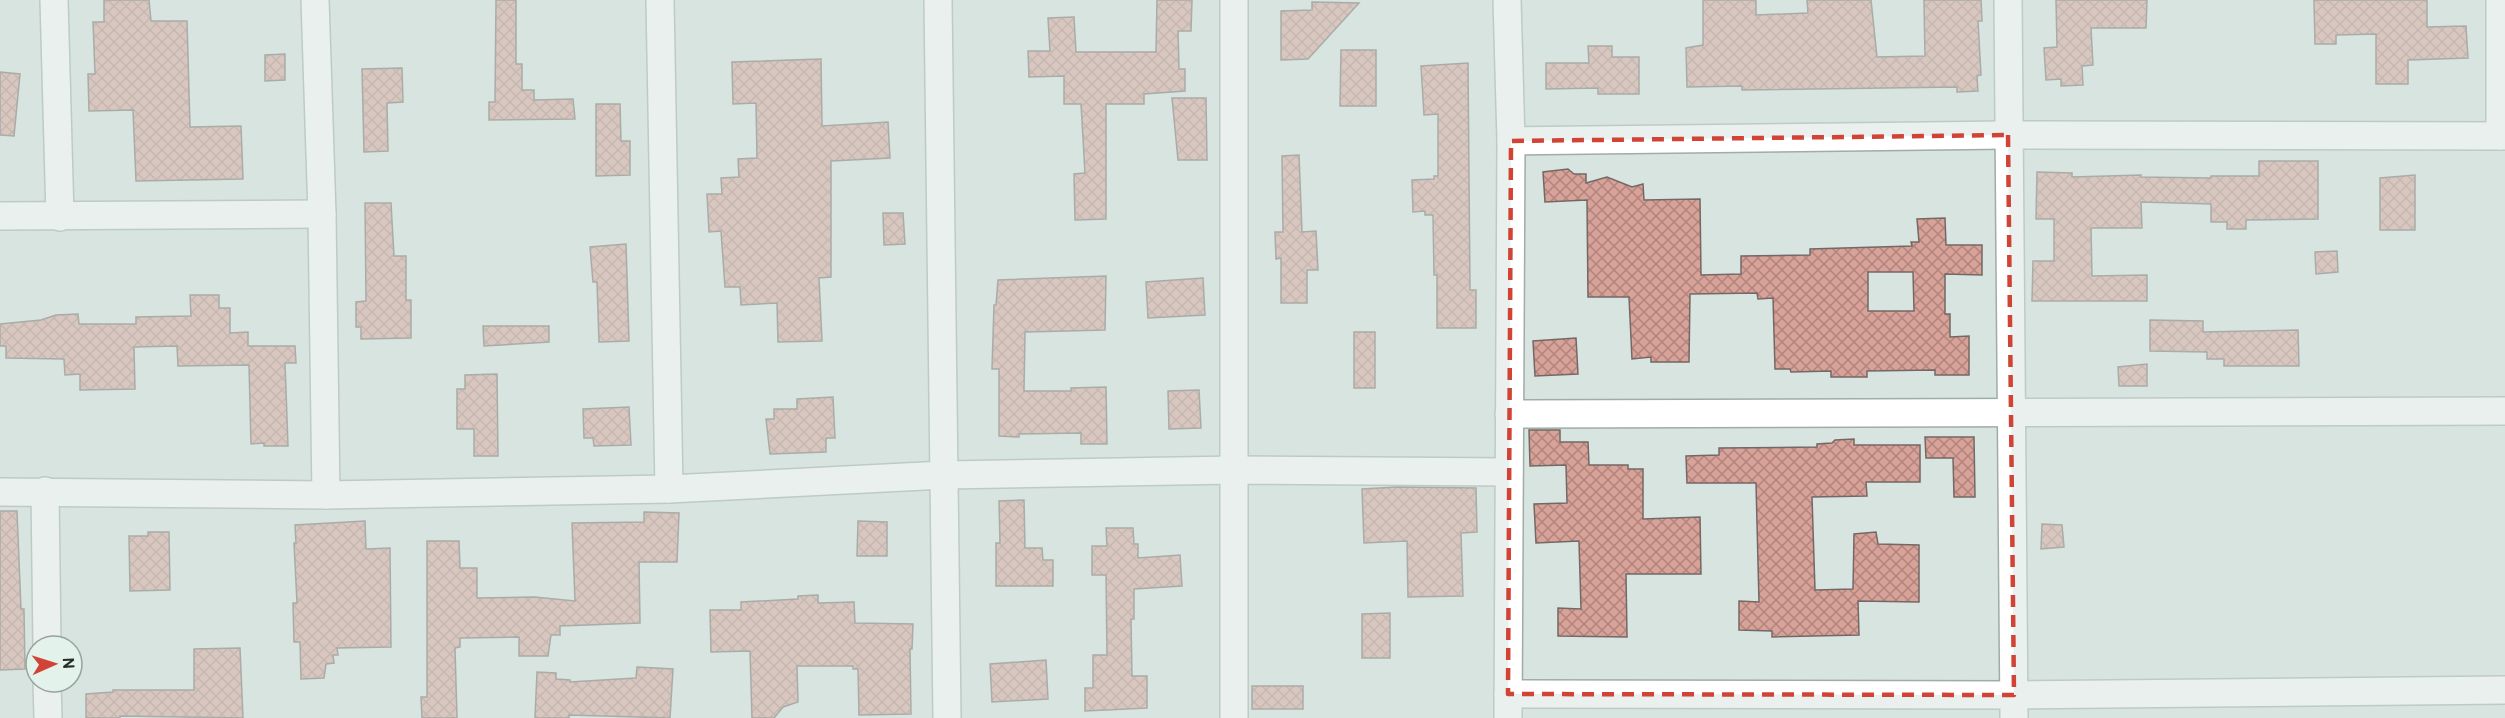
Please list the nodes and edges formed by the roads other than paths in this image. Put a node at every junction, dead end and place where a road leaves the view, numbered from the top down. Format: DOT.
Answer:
graph roads {
  1 [pos="54,0"];
  2 [pos="315,0"];
  3 [pos="660,0"];
  4 [pos="938,0"];
  5 [pos="1234,0"];
  6 [pos="1507,0"];
  7 [pos="2007,0"];
  8 [pos="2500,0"];
  9 [pos="2008,135"];
  10 [pos="2503,136"];
  11 [pos="1511,141"];
  12 [pos="322,214"];
  13 [pos="0,216"];
  14 [pos="60,217"];
  15 [pos="2505,411"];
  16 [pos="1509,414"];
  17 [pos="2011,414"];
  18 [pos="1234,470"];
  19 [pos="1509,472"];
  20 [pos="944,475"];
  21 [pos="669,489"];
  22 [pos="45,491"];
  23 [pos="0,492"];
  24 [pos="326,495"];
  25 [pos="47,634"];
  26 [pos="1959,683"];
  27 [pos="2505,690"];
  28 [pos="47,694"];
  29 [pos="1508,706"];
  30 [pos="2014,707"];
  31 [pos="48,718"];
  32 [pos="947,718"];
  33 [pos="1234,718"];
  1 -- 14 [label="street"];
  2 -- 12 [label="street"];
  3 -- 21 [label="street"];
  4 -- 20 [label="street"];
  5 -- 18 [label="street"];
  6 -- 11 [label="street"];
  7 -- 9 [label="street"];
  8 -- 10 [label="street"];
  9 -- 10 [label="street"];
  9 -- 11 [label="street"];
  9 -- 17 [label="street"];
  11 -- 16 [label="street"];
  12 -- 14 [label="street"];
  12 -- 24 [label="street"];
  13 -- 14 [label="street"];
  15 -- 17 [label="street"];
  16 -- 17 [label="street"];
  16 -- 19 [label="street"];
  17 -- 30 [label="street"];
  18 -- 19 [label="street"];
  18 -- 20 [label="street"];
  18 -- 33 [label="street"];
  19 -- 29 [label="street"];
  20 -- 21 [label="street"];
  20 -- 32 [label="street"];
  21 -- 24 [label="street"];
  22 -- 23 [label="street"];
  22 -- 24 [label="street"];
  22 -- 25 [label="street"];
  26 -- 29 [label="street"];
  27 -- 30 [label="street"];
  28 -- 31 [label="street"];
  29 -- 30 [label="street"];
}
